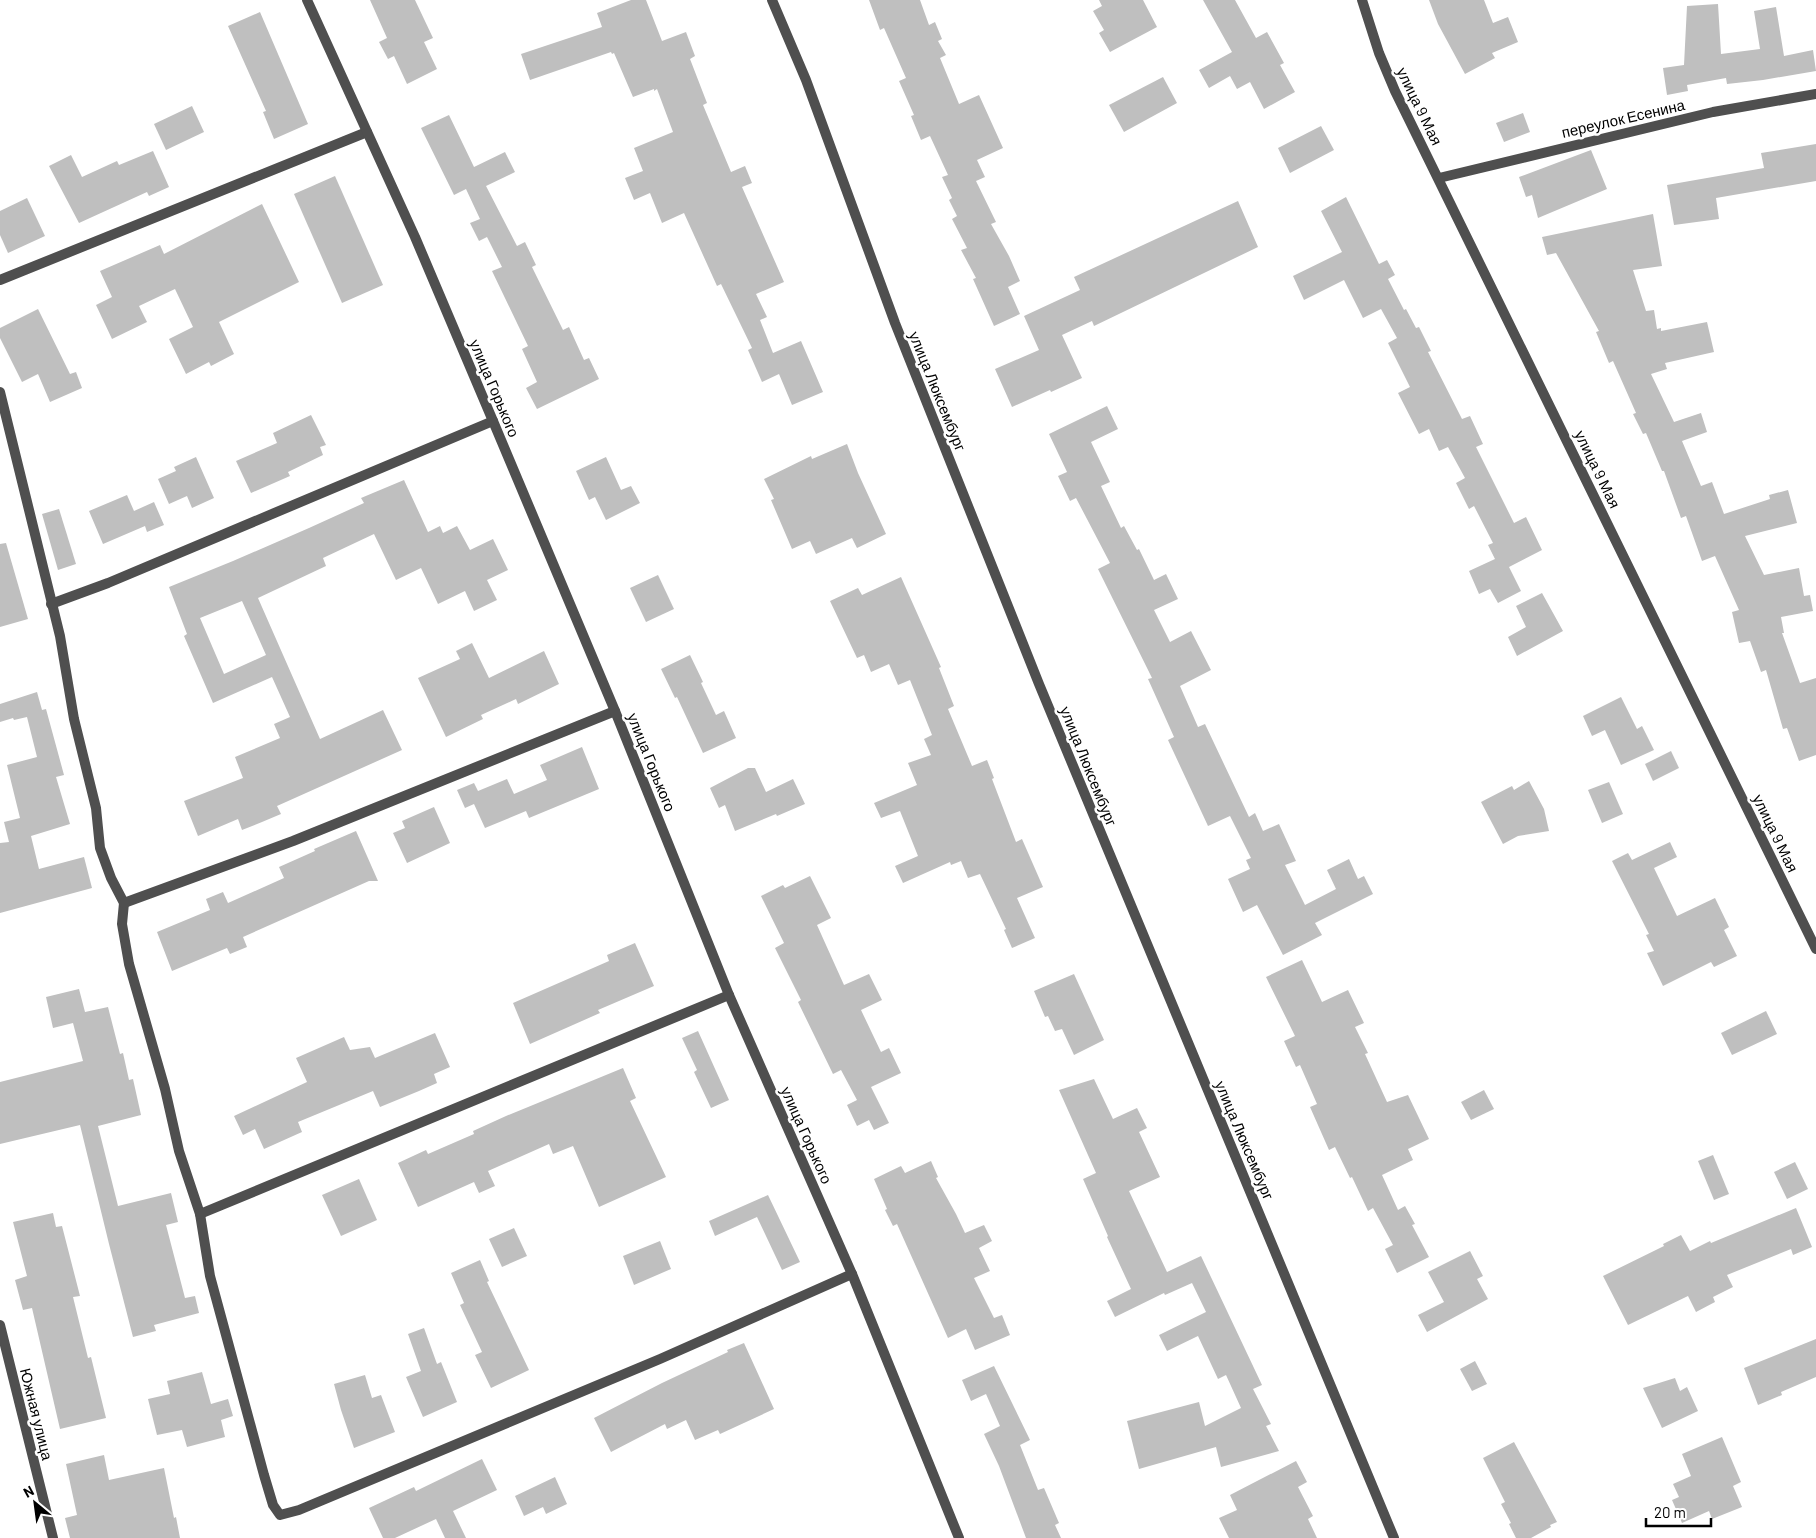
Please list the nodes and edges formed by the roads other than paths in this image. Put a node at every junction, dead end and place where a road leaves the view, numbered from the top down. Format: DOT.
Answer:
graph roads {
  1 [pos="308,0"];
  2 [pos="772,0"];
  3 [pos="1362,0"];
  4 [pos="1816,94"];
  5 [pos="368,132"];
  6 [pos="1439,178"];
  7 [pos="0,280"];
  8 [pos="0,392"];
  9 [pos="493,421"];
  10 [pos="51,604"];
  11 [pos="615,711"];
  12 [pos="124,903"];
  13 [pos="1816,949"];
  14 [pos="729,995"];
  15 [pos="200,1214"];
  16 [pos="852,1274"];
  17 [pos="0,1325"];
  18 [pos="53,1538"];
  19 [pos="959,1538"];
  20 [pos="1394,1538"];
  1 -- 5 [label="street, улица Горького"];
  2 -- 20 [label="street, улица Люксембург"];
  3 -- 6 [label="street, улица 9 Мая"];
  4 -- 6 [label="street, переулок Есенина"];
  5 -- 7 [label="street"];
  5 -- 9 [label="street, улица Горького"];
  6 -- 13 [label="street, улица 9 Мая"];
  8 -- 10 [label="street"];
  9 -- 10 [label="street"];
  9 -- 11 [label="street, улица Горького"];
  10 -- 12 [label="street"];
  11 -- 12 [label="street"];
  11 -- 14 [label="street, улица Горького"];
  12 -- 15 [label="street"];
  14 -- 15 [label="street"];
  14 -- 16 [label="street, улица Горького"];
  15 -- 16 [label="street"];
  16 -- 19 [label="street, улица Горького"];
  17 -- 18 [label="street, Южная улица"];
}
